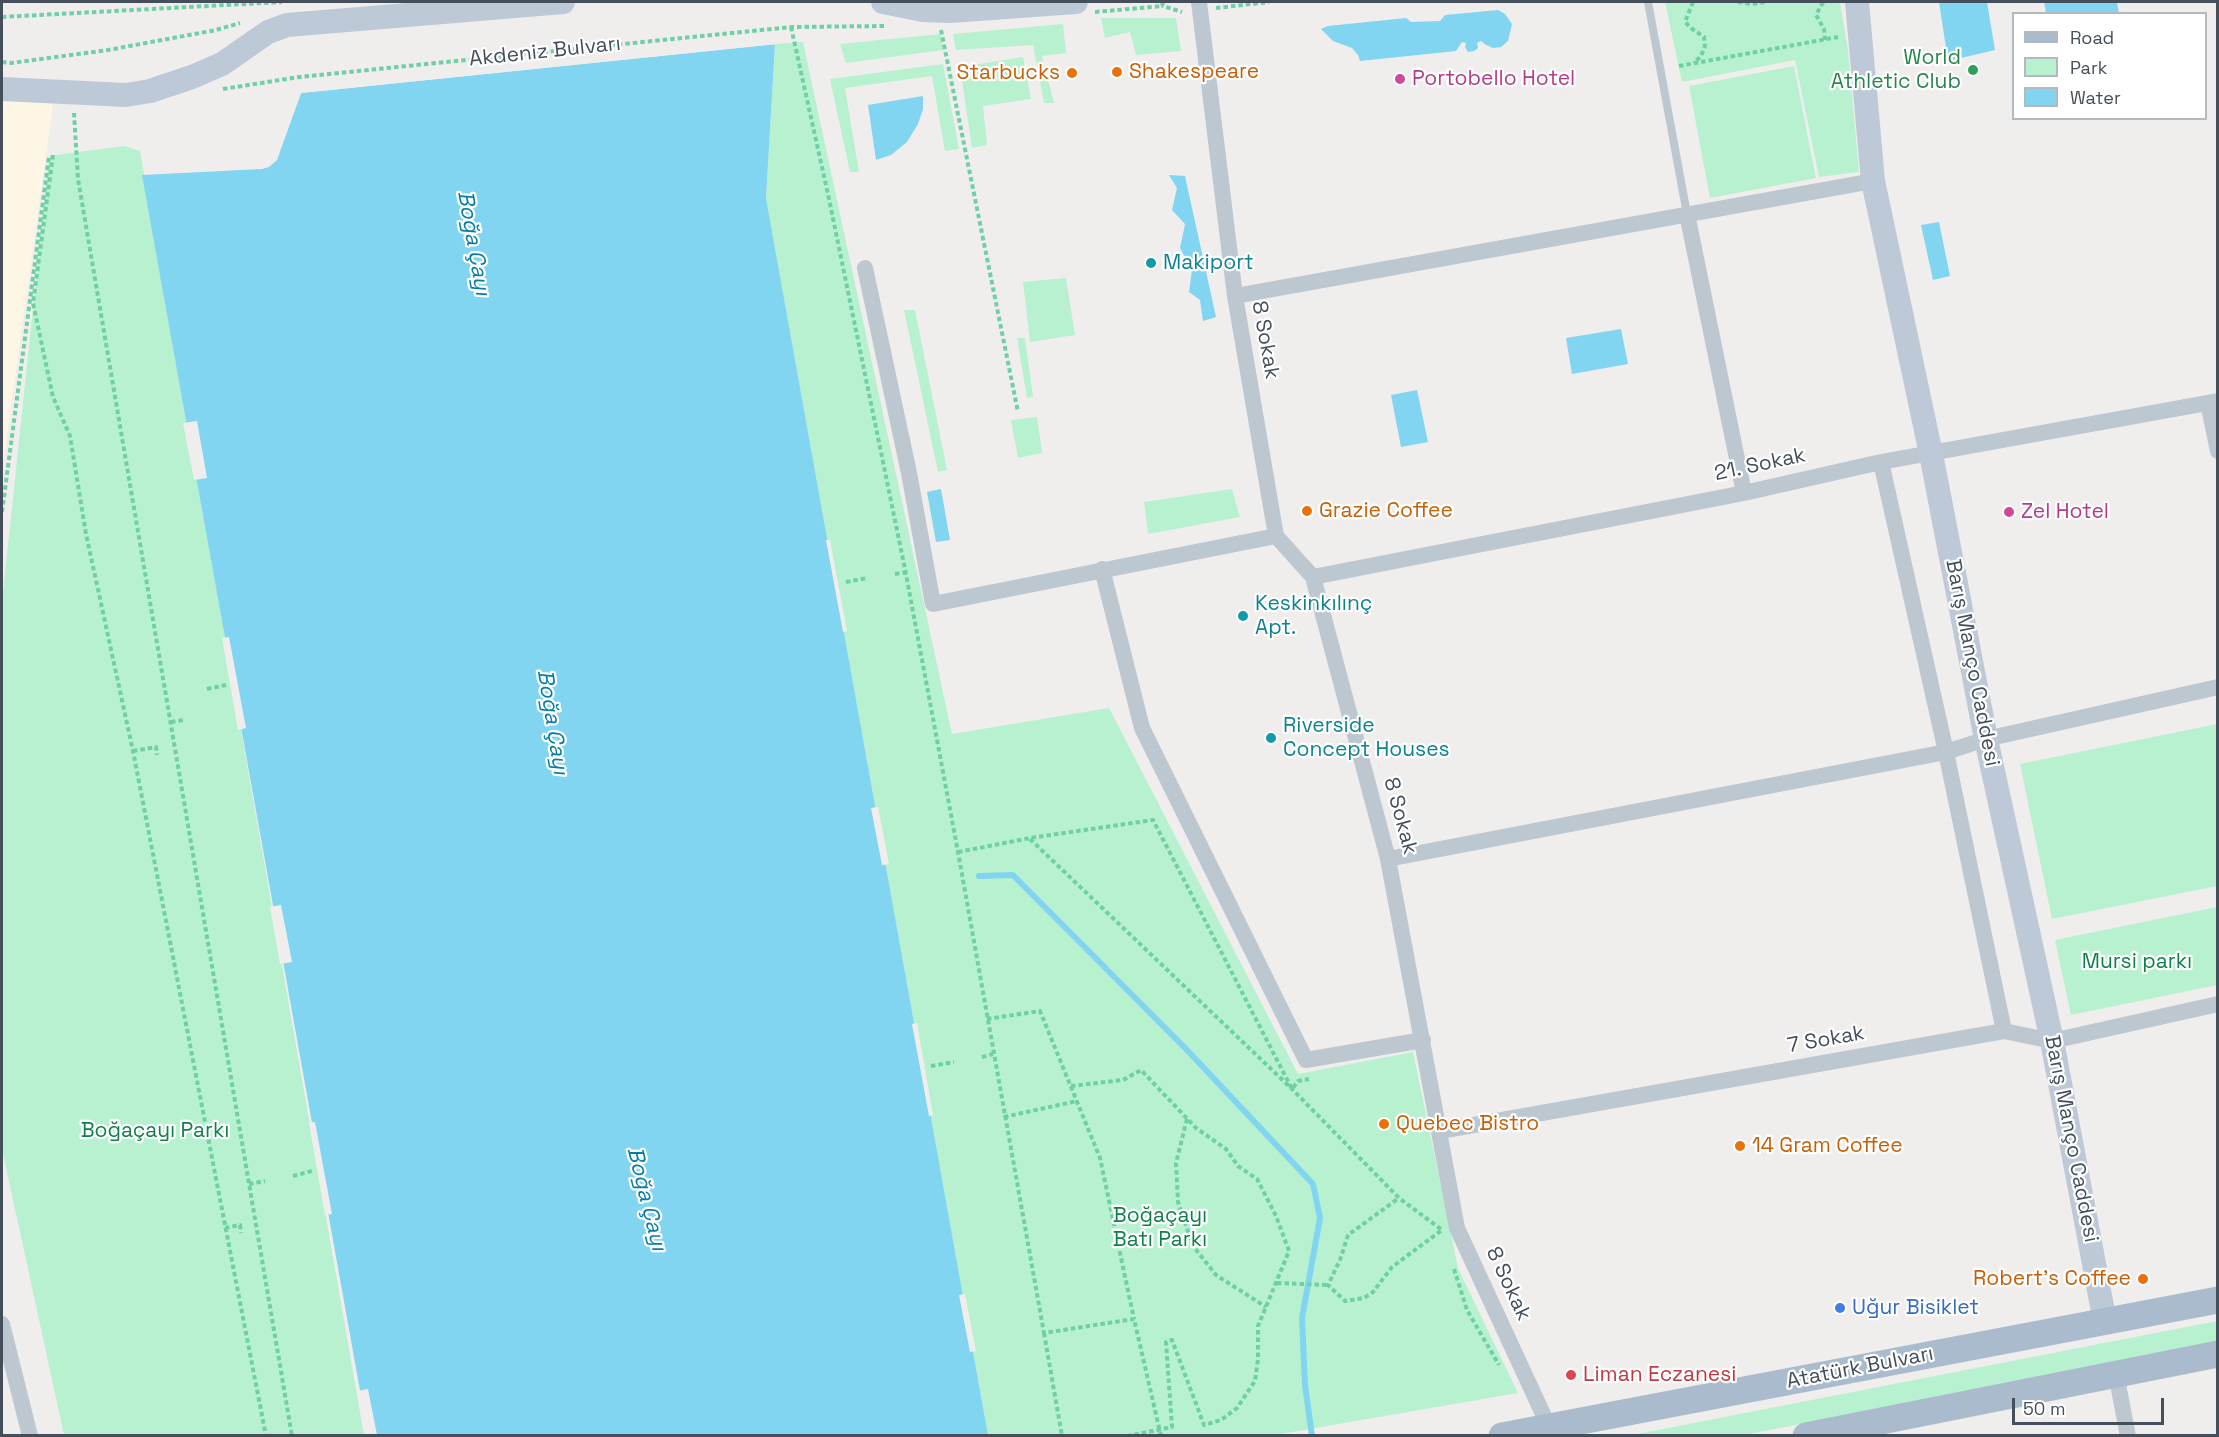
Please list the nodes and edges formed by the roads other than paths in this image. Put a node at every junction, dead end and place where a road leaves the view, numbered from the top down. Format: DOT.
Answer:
graph roads {
  1 [pos="563,2"];
  2 [pos="883,2"];
  3 [pos="1076,2"];
  4 [pos="1199,2"];
  5 [pos="1648,2"];
  6 [pos="1857,2"];
  7 [pos="2,89"];
  8 [pos="1873,181"];
  9 [pos="1687,214"];
  10 [pos="866,268"];
  11 [pos="1235,297"];
  12 [pos="2213,402"];
  13 [pos="2217,451"];
  14 [pos="1931,454"];
  15 [pos="1881,462"];
  16 [pos="1744,493"];
  17 [pos="1276,536"];
  18 [pos="1102,569"];
  19 [pos="1312,577"];
  20 [pos="2217,687"];
  21 [pos="1986,740"];
  22 [pos="1946,752"];
  23 [pos="1388,859"];
  24 [pos="2217,1004"];
  25 [pos="2004,1031"];
  26 [pos="1423,1040"];
  27 [pos="2052,1041"];
  28 [pos="1440,1131"];
  29 [pos="2217,1300"];
  30 [pos="2105,1322"];
  31 [pos="2,1324"];
  32 [pos="2217,1354"];
  33 [pos="2116,1374"];
  34 [pos="1549,1427"];
  35 [pos="30,1436"];
  36 [pos="1502,1436"];
  37 [pos="1806,1436"];
  38 [pos="2128,1436"];
  1 -- 7 [label="street"];
  2 -- 3 [label="street"];
  4 -- 11 [label="street, 8 Sokak"];
  5 -- 9 [label="lane"];
  6 -- 8 [label="street, Barış Manço Caddesi"];
  8 -- 9 [label="street"];
  8 -- 14 [label="street, Barış Manço Caddesi"];
  9 -- 11 [label="street"];
  9 -- 16 [label="street"];
  10 -- 18 [label="street"];
  11 -- 17 [label="street, 8 Sokak"];
  12 -- 13 [label="street"];
  12 -- 14 [label="street, 21. Sokak"];
  14 -- 15 [label="street, 21. Sokak"];
  14 -- 21 [label="street, Barış Manço Caddesi"];
  15 -- 16 [label="street, 21. Sokak"];
  15 -- 22 [label="street"];
  16 -- 19 [label="street, 21. Sokak"];
  17 -- 18 [label="street"];
  17 -- 19 [label="street, 8 Sokak"];
  18 -- 26 [label="street"];
  19 -- 23 [label="street, 8 Sokak"];
  20 -- 21 [label="street"];
  21 -- 22 [label="street"];
  21 -- 27 [label="street, Barış Manço Caddesi"];
  22 -- 23 [label="street"];
  22 -- 25 [label="street"];
  23 -- 26 [label="street, 8 Sokak"];
  24 -- 27 [label="street, 7 Sokak"];
  25 -- 27 [label="street, 7 Sokak"];
  25 -- 28 [label="street, 7 Sokak"];
  26 -- 28 [label="street, 8 Sokak"];
  27 -- 30 [label="street, Barış Manço Caddesi"];
  28 -- 34 [label="street, 8 Sokak"];
  29 -- 30 [label="main road, Atatürk Bulvarı"];
  30 -- 34 [label="main road, Atatürk Bulvarı"];
  31 -- 35 [label="street"];
  32 -- 33 [label="main road"];
  33 -- 37 [label="main road"];
  33 -- 38 [label="street"];
  34 -- 36 [label="main road, Atatürk Bulvarı"];
}
